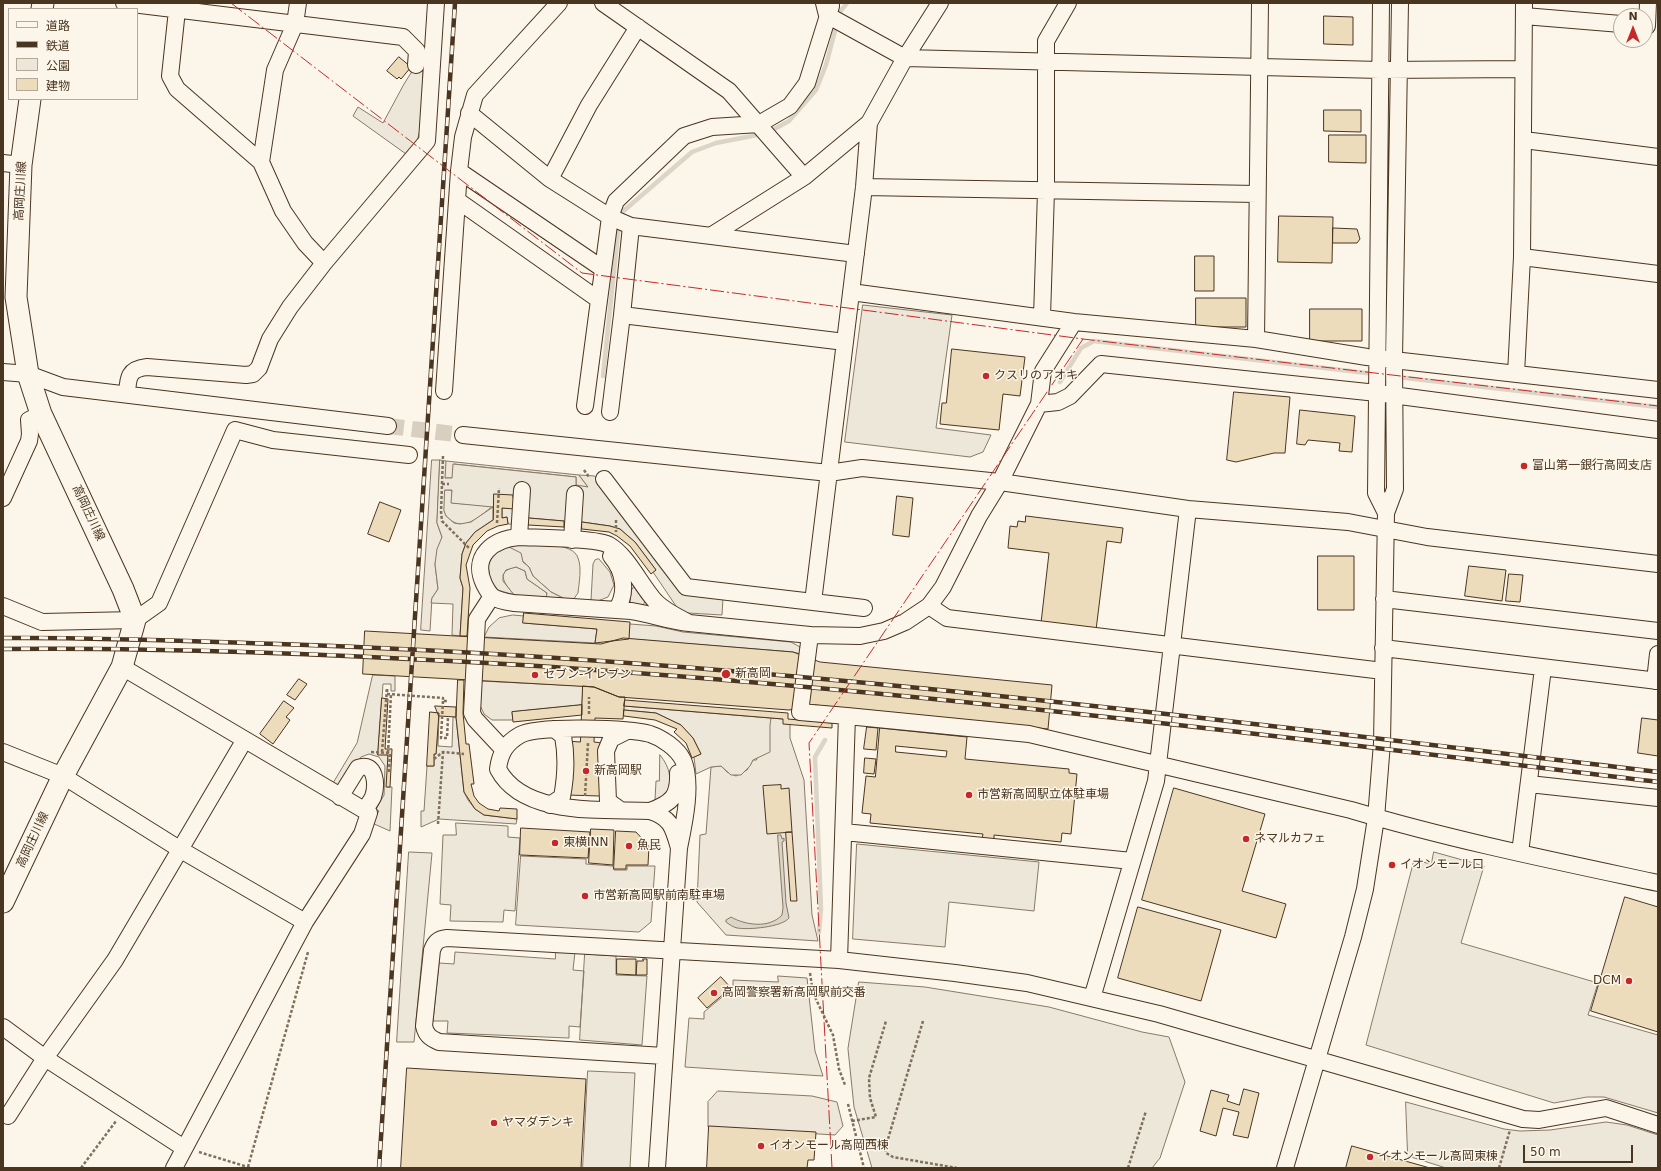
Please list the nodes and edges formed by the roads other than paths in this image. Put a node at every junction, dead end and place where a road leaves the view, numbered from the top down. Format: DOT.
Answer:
graph roads {
  1 [pos="124,3"];
  2 [pos="298,3"];
  3 [pos="436,3"];
  4 [pos="559,3"];
  5 [pos="603,3"];
  6 [pos="940,3"];
  7 [pos="1068,3"];
  8 [pos="1260,3"];
  9 [pos="1381,3"];
  10 [pos="1400,3"];
  11 [pos="828,7"];
  12 [pos="186,8"];
  13 [pos="1524,10"];
  14 [pos="1613,23"];
  15 [pos="295,24"];
  16 [pos="638,27"];
  17 [pos="905,58"];
  18 [pos="1045,62"];
  19 [pos="416,66"];
  20 [pos="1260,68"];
  21 [pos="1522,69"];
  22 [pos="1380,70"];
  23 [pos="1399,71"];
  24 [pos="30,100"];
  25 [pos="469,113"];
  26 [pos="870,123"];
  27 [pos="759,124"];
  28 [pos="1524,140"];
  29 [pos="1658,157"];
  30 [pos="261,162"];
  31 [pos="12,164"];
  32 [pos="459,171"];
  33 [pos="804,177"];
  34 [pos="550,179"];
  35 [pos="864,186"];
  36 [pos="1046,191"];
  37 [pos="1256,194"];
  38 [pos="457,200"];
  39 [pos="611,217"];
  40 [pos="630,226"];
  41 [pos="712,235"];
  42 [pos="856,254"];
  43 [pos="1522,257"];
  44 [pos="324,263"];
  45 [pos="603,269"];
  46 [pos="1658,274"];
  47 [pos="851,292"];
  48 [pos="599,300"];
  49 [pos="622,315"];
  50 [pos="1042,317"];
  51 [pos="1074,322"];
  52 [pos="1256,339"];
  53 [pos="845,342"];
  54 [pos="1377,362"];
  55 [pos="1394,363"];
  56 [pos="3,372"];
  57 [pos="28,374"];
  58 [pos="1516,374"];
  59 [pos="1377,389"];
  60 [pos="1658,390"];
  61 [pos="444,391"];
  62 [pos="1394,391"];
  63 [pos="127,394"];
  64 [pos="1039,404"];
  65 [pos="585,406"];
  66 [pos="610,412"];
  67 [pos="41,414"];
  68 [pos="388,426"];
  69 [pos="1658,430"];
  70 [pos="463,435"];
  71 [pos="409,454"];
  72 [pos="829,473"];
  73 [pos="604,479"];
  74 [pos="1000,482"];
  75 [pos="522,490"];
  76 [pos="575,494"];
  77 [pos="3,498"];
  78 [pos="1188,509"];
  79 [pos="1386,520"];
  80 [pos="518,537"];
  81 [pos="572,540"];
  82 [pos="592,542"];
  83 [pos="1658,564"];
  84 [pos="492,596"];
  85 [pos="1384,599"];
  86 [pos="813,602"];
  87 [pos="3,606"];
  88 [pos="929,606"];
  89 [pos="864,608"];
  90 [pos="616,610"];
  91 [pos="135,620"];
  92 [pos="689,623"];
  93 [pos="1658,631"];
  94 [pos="810,635"];
  95 [pos="1172,646"];
  96 [pos="1383,648"];
  97 [pos="1658,654"];
  98 [pos="122,667"];
  99 [pos="1543,668"];
  100 [pos="1383,671"];
  101 [pos="1656,681"];
  102 [pos="847,716"];
  103 [pos="554,729"];
  104 [pos="627,731"];
  105 [pos="244,741"];
  106 [pos="672,748"];
  107 [pos="503,749"];
  108 [pos="3,752"];
  109 [pos="1157,765"];
  110 [pos="63,776"];
  111 [pos="1529,784"];
  112 [pos="340,797"];
  113 [pos="1658,798"];
  114 [pos="550,805"];
  115 [pos="619,810"];
  116 [pos="364,811"];
  117 [pos="650,811"];
  118 [pos="1376,818"];
  119 [pos="844,832"];
  120 [pos="679,848"];
  121 [pos="181,850"];
  122 [pos="1520,853"];
  123 [pos="1132,861"];
  124 [pos="1658,883"];
  125 [pos="5,892"];
  126 [pos="305,922"];
  127 [pos="671,950"];
  128 [pos="839,960"];
  129 [pos="1092,998"];
  130 [pos="3,1027"];
  131 [pos="664,1056"];
  132 [pos="45,1058"];
  133 [pos="1316,1058"];
  134 [pos="8,1116"];
  135 [pos="1658,1124"];
  136 [pos="184,1148"];
  137 [pos="174,1168"];
  138 [pos="657,1168"];
  139 [pos="1285,1168"];
  1 -- 12 [label="street"];
  2 -- 15 [label="street"];
  3 -- 44 [label="street"];
  4 -- 25 [label="street"];
  5 -- 16 [label="street"];
  6 -- 17 [label="street"];
  7 -- 18 [label="street"];
  8 -- 20 [label="street"];
  9 -- 22 [label="street"];
  10 -- 23 [label="street"];
  11 -- 17 [label="street"];
  11 -- 27 [label="street"];
  12 -- 15 [label="street"];
  12 -- 30 [label="street"];
  13 -- 14 [label="street"];
  13 -- 21 [label="street"];
  15 -- 19 [label="street"];
  15 -- 30 [label="street"];
  16 -- 27 [label="street"];
  16 -- 34 [label="street"];
  17 -- 18 [label="street"];
  17 -- 26 [label="street"];
  18 -- 20 [label="street"];
  18 -- 36 [label="street"];
  20 -- 22 [label="street"];
  20 -- 37 [label="street"];
  21 -- 23 [label="street"];
  21 -- 28 [label="street"];
  22 -- 23 [label="street"];
  22 -- 54 [label="street"];
  23 -- 55 [label="street"];
  24 -- 31 [label="main road, 高岡庄川線"];
  25 -- 32 [label="street"];
  25 -- 34 [label="street"];
  26 -- 33 [label="street"];
  26 -- 35 [label="street"];
  27 -- 33 [label="street"];
  27 -- 39 [label="street"];
  28 -- 29 [label="street"];
  28 -- 43 [label="street"];
  30 -- 44 [label="street"];
  31 -- 57 [label="main road, 高岡庄川線"];
  32 -- 38 [label="street"];
  32 -- 45 [label="street"];
  33 -- 41 [label="street"];
  34 -- 39 [label="street"];
  35 -- 36 [label="street"];
  35 -- 42 [label="street"];
  36 -- 37 [label="street"];
  36 -- 50 [label="street"];
  37 -- 52 [label="street"];
  38 -- 48 [label="street"];
  38 -- 61 [label="street"];
  39 -- 40 [label="street"];
  39 -- 45 [label="street"];
  40 -- 41 [label="street"];
  40 -- 49 [label="street"];
  41 -- 42 [label="street"];
  42 -- 47 [label="street"];
  43 -- 46 [label="street"];
  43 -- 58 [label="street"];
  44 -- 63 [label="street"];
  45 -- 48 [label="street"];
  47 -- 50 [label="street"];
  47 -- 53 [label="street"];
  48 -- 65 [label="street"];
  49 -- 53 [label="street"];
  49 -- 66 [label="street"];
  50 -- 51 [label="street"];
  51 -- 52 [label="street"];
  51 -- 64 [label="street"];
  52 -- 54 [label="street"];
  53 -- 72 [label="street"];
  54 -- 55 [label="street"];
  54 -- 59 [label="street"];
  55 -- 58 [label="street"];
  55 -- 62 [label="street"];
  56 -- 57 [label="street"];
  57 -- 63 [label="street"];
  57 -- 67 [label="main road, 高岡庄川線"];
  58 -- 60 [label="street"];
  59 -- 62 [label="street"];
  59 -- 64 [label="street"];
  59 -- 79 [label="street"];
  62 -- 69 [label="street"];
  62 -- 79 [label="street"];
  63 -- 68 [label="street"];
  64 -- 74 [label="street"];
  67 -- 77 [label="street"];
  67 -- 91 [label="main road, 高岡庄川線"];
  70 -- 72 [label="street"];
  71 -- 91 [label="street"];
  72 -- 74 [label="street"];
  72 -- 86 [label="street"];
  73 -- 86 [label="street"];
  74 -- 78 [label="street"];
  74 -- 88 [label="street"];
  75 -- 80 [label="street"];
  76 -- 81 [label="street"];
  78 -- 79 [label="street"];
  78 -- 95 [label="street"];
  79 -- 83 [label="street"];
  79 -- 85 [label="street"];
  80 -- 81 [label="street"];
  80 -- 84 [label="street"];
  81 -- 82 [label="street"];
  82 -- 90 [label="street"];
  82 -- 92 [label="street"];
  84 -- 90 [label="street"];
  84 -- 107 [label="street"];
  85 -- 93 [label="street"];
  85 -- 96 [label="street"];
  86 -- 89 [label="street"];
  87 -- 91 [label="street"];
  88 -- 94 [label="street"];
  88 -- 95 [label="street"];
  90 -- 92 [label="street"];
  91 -- 98 [label="main road, 高岡庄川線"];
  92 -- 94 [label="street"];
  94 -- 102 [label="street"];
  95 -- 100 [label="street"];
  95 -- 109 [label="street"];
  96 -- 99 [label="street"];
  96 -- 100 [label="street"];
  97 -- 101 [label="street"];
  98 -- 105 [label="street"];
  98 -- 110 [label="main road, 高岡庄川線"];
  99 -- 101 [label="street"];
  99 -- 111 [label="street"];
  100 -- 118 [label="street"];
  102 -- 109 [label="street"];
  102 -- 119 [label="street"];
  103 -- 104 [label="street"];
  103 -- 107 [label="street"];
  103 -- 114 [label="street"];
  104 -- 106 [label="street"];
  104 -- 115 [label="street"];
  105 -- 112 [label="street"];
  105 -- 121 [label="street"];
  106 -- 117 [label="street"];
  106 -- 120 [label="street"];
  107 -- 114 [label="street"];
  108 -- 110 [label="street"];
  109 -- 118 [label="street"];
  109 -- 123 [label="street"];
  110 -- 121 [label="street"];
  110 -- 125 [label="main road, 高岡庄川線"];
  111 -- 113 [label="street"];
  111 -- 122 [label="street"];
  112 -- 116 [label="street"];
  112 -- 116 [label="street"];
  114 -- 115 [label="street"];
  115 -- 117 [label="street"];
  116 -- 126 [label="street"];
  117 -- 120 [label="street"];
  118 -- 122 [label="street"];
  118 -- 133 [label="street"];
  119 -- 123 [label="street"];
  119 -- 128 [label="street"];
  120 -- 127 [label="street"];
  121 -- 126 [label="street"];
  121 -- 132 [label="street"];
  122 -- 124 [label="street"];
  123 -- 129 [label="street"];
  126 -- 136 [label="street"];
  127 -- 128 [label="street"];
  127 -- 131 [label="street"];
  127 -- 131 [label="street"];
  128 -- 129 [label="street"];
  129 -- 133 [label="street"];
  130 -- 132 [label="street"];
  131 -- 138 [label="street"];
  132 -- 134 [label="street"];
  132 -- 136 [label="street"];
  133 -- 135 [label="street"];
  133 -- 139 [label="street"];
  136 -- 137 [label="street"];
}
